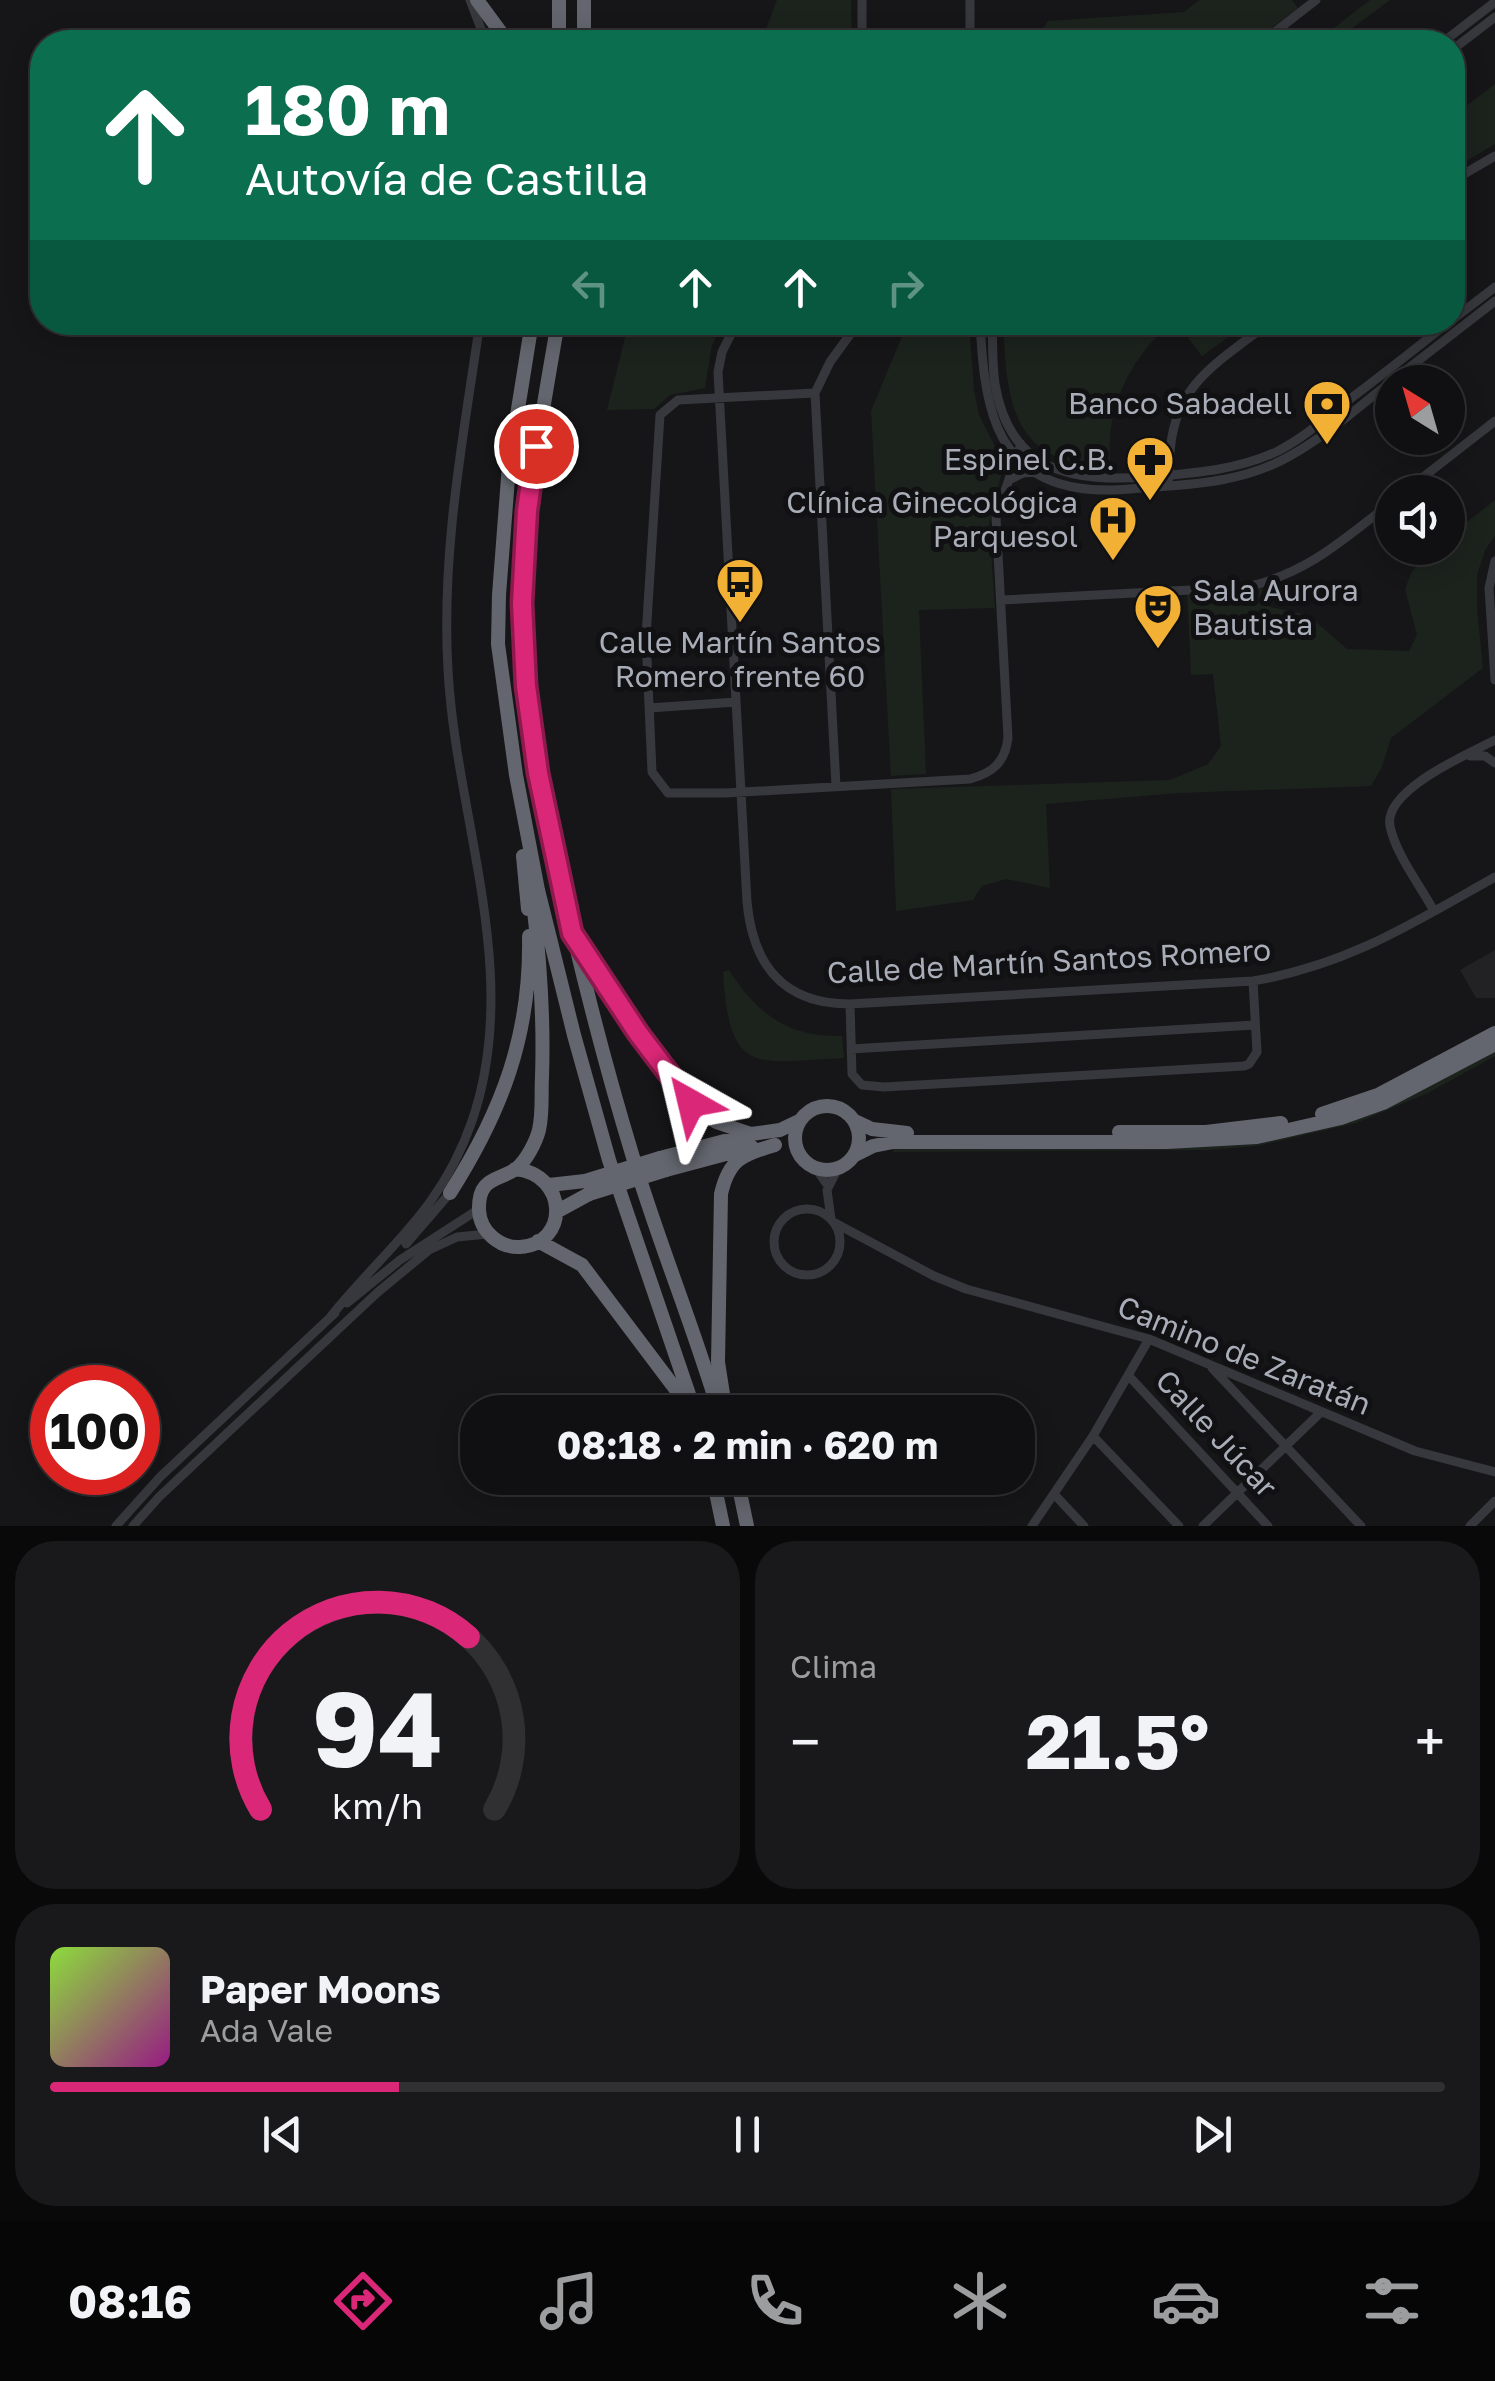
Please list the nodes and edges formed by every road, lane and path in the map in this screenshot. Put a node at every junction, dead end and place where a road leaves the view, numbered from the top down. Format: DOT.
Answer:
graph roads {
  1 [pos="470,0"];
  2 [pos="478,0"];
  3 [pos="559,0"];
  4 [pos="584,0"];
  5 [pos="862,0"];
  6 [pos="970,0"];
  7 [pos="1316,0"];
  8 [pos="1495,2"];
  9 [pos="1495,17"];
  10 [pos="481,30"];
  11 [pos="499,30"];
  12 [pos="559,30"];
  13 [pos="584,30"];
  14 [pos="862,30"];
  15 [pos="970,30"];
  16 [pos="1277,30"];
  17 [pos="1459,30"];
  18 [pos="1465,40"];
  19 [pos="1495,156"];
  20 [pos="1465,173"];
  21 [pos="1495,287"];
  22 [pos="1495,301"];
  23 [pos="1465,310"];
  24 [pos="1465,324"];
  25 [pos="478,335"];
  26 [pos="530,335"];
  27 [pos="556,335"];
  28 [pos="731,335"];
  29 [pos="850,335"];
  30 [pos="981,335"];
  31 [pos="993,335"];
  32 [pos="1254,335"];
  33 [pos="1433,335"];
  34 [pos="1451,335"];
  35 [pos="816,393"];
  36 [pos="719,398"];
  37 [pos="1495,421"];
  38 [pos="1020,444"];
  39 [pos="1018,457"];
  40 [pos="1037,472"];
  41 [pos="1426,475"];
  42 [pos="1008,480"];
  43 [pos="1169,481"];
  44 [pos="1375,515"];
  45 [pos="1495,561"];
  46 [pos="1002,600"];
  47 [pos="498,644"];
  48 [pos="1495,680"];
  49 [pos="736,702"];
  50 [pos="649,708"];
  51 [pos="1495,727"];
  52 [pos="1492,741"];
  53 [pos="1468,756"];
  54 [pos="1495,763"];
  55 [pos="836,786"];
  56 [pos="742,792"];
  57 [pos="522,852"];
  58 [pos="1495,877"];
  59 [pos="1434,911"];
  60 [pos="572,933"];
  61 [pos="1253,981"];
  62 [pos="850,1004"];
  63 [pos="1255,1025"];
  64 [pos="1495,1033"];
  65 [pos="1495,1044"];
  66 [pos="850,1049"];
  67 [pos="855,1120"];
  68 [pos="799,1121"];
  69 [pos="752,1134"];
  70 [pos="775,1145"];
  71 [pos="798,1153"];
  72 [pos="855,1155"];
  73 [pos="663,1164"];
  74 [pos="814,1168"];
  75 [pos="838,1168"];
  76 [pos="515,1170"];
  77 [pos="549,1185"];
  78 [pos="587,1187"];
  79 [pos="828,1190"];
  80 [pos="450,1193"];
  81 [pos="479,1209"];
  82 [pos="812,1209"];
  83 [pos="556,1212"];
  84 [pos="833,1221"];
  85 [pos="488,1234"];
  86 [pos="865,1240"];
  87 [pos="538,1242"];
  88 [pos="839,1250"];
  89 [pos="356,1295"];
  90 [pos="331,1316"];
  91 [pos="1149,1339"];
  92 [pos="1209,1364"];
  93 [pos="1128,1375"];
  94 [pos="1237,1376"];
  95 [pos="1228,1386"];
  96 [pos="680,1395"];
  97 [pos="686,1395"];
  98 [pos="716,1395"];
  99 [pos="721,1395"];
  100 [pos="1321,1412"];
  101 [pos="1093,1436"];
  102 [pos="1286,1446"];
  103 [pos="1495,1472"];
  104 [pos="1237,1493"];
  105 [pos="1054,1494"];
  106 [pos="717,1495"];
  107 [pos="741,1495"];
  108 [pos="1495,1501"];
  109 [pos="116,1526"];
  110 [pos="133,1526"];
  111 [pos="723,1526"];
  112 [pos="747,1526"];
  113 [pos="1032,1526"];
  114 [pos="1084,1526"];
  115 [pos="1178,1526"];
  116 [pos="1203,1526"];
  117 [pos="1268,1526"];
  118 [pos="1361,1526"];
  119 [pos="1470,1526"];
  1 -- 10 [label="street"];
  2 -- 11 [label="highway"];
  3 -- 12 [label="highway"];
  4 -- 13 [label="highway"];
  5 -- 14 [label="street"];
  6 -- 15 [label="street"];
  7 -- 16 [label="street"];
  8 -- 17 [label="street"];
  9 -- 18 [label="street"];
  19 -- 20 [label="street"];
  21 -- 23 [label="street"];
  22 -- 24 [label="street"];
  25 -- 90 [label="street"];
  26 -- 47 [label="highway"];
  27 -- 60 [label="highway"];
  28 -- 36 [label="street, Calle de Martín Santos Romero"];
  29 -- 35 [label="street"];
  30 -- 39 [label="street"];
  31 -- 38 [label="street"];
  32 -- 43 [label="street"];
  33 -- 43 [label="street"];
  34 -- 43 [label="street"];
  35 -- 36 [label="street"];
  35 -- 55 [label="street"];
  36 -- 49 [label="street, Calle de Martín Santos Romero"];
  36 -- 50 [label="street"];
  37 -- 41 [label="street"];
  38 -- 39 [label="street"];
  38 -- 43 [label="street"];
  39 -- 40 [label="street"];
  39 -- 42 [label="street"];
  40 -- 42 [label="street"];
  40 -- 43 [label="street"];
  42 -- 46 [label="street"];
  44 -- 46 [label="street"];
  45 -- 48 [label="street"];
  46 -- 55 [label="street"];
  47 -- 57 [label="highway"];
  47 -- 97 [label="highway"];
  49 -- 50 [label="street"];
  49 -- 56 [label="street, Calle de Martín Santos Romero"];
  50 -- 56 [label="street"];
  51 -- 52 [label="street"];
  52 -- 53 [label="street"];
  53 -- 54 [label="street"];
  53 -- 59 [label="street"];
  55 -- 56 [label="street"];
  56 -- 62 [label="street, Calle de Martín Santos Romero"];
  57 -- 76 [label="highway"];
  57 -- 80 [label="highway"];
  58 -- 59 [label="street, Calle de Martín Santos Romero"];
  59 -- 61 [label="street, Calle de Martín Santos Romero"];
  60 -- 69 [label="highway"];
  60 -- 98 [label="highway"];
  61 -- 62 [label="street, Calle de Martín Santos Romero"];
  61 -- 63 [label="street"];
  62 -- 66 [label="street"];
  63 -- 66 [label="street"];
  63 -- 66 [label="street"];
  64 -- 67 [label="highway"];
  65 -- 72 [label="highway"];
  67 -- 68 [label="highway"];
  67 -- 72 [label="highway"];
  68 -- 69 [label="highway"];
  68 -- 71 [label="highway"];
  69 -- 73 [label="highway"];
  70 -- 71 [label="highway"];
  70 -- 73 [label="highway"];
  70 -- 99 [label="highway"];
  71 -- 74 [label="highway"];
  72 -- 75 [label="highway"];
  73 -- 78 [label="highway, bridge"];
  74 -- 75 [label="highway"];
  74 -- 79 [label="street"];
  75 -- 79 [label="street"];
  76 -- 77 [label="highway"];
  76 -- 81 [label="highway"];
  77 -- 78 [label="highway"];
  77 -- 83 [label="highway"];
  78 -- 83 [label="highway"];
  79 -- 82 [label="street"];
  79 -- 84 [label="street"];
  80 -- 89 [label="street"];
  81 -- 85 [label="highway"];
  81 -- 89 [label="street"];
  82 -- 84 [label="street"];
  82 -- 88 [label="street"];
  83 -- 87 [label="highway"];
  84 -- 86 [label="street, Camino de Zaratán"];
  84 -- 88 [label="street"];
  85 -- 87 [label="highway"];
  85 -- 110 [label="street"];
  86 -- 88 [label="street"];
  86 -- 91 [label="street, Camino de Zaratán"];
  87 -- 96 [label="highway"];
  89 -- 90 [label="street"];
  90 -- 109 [label="street"];
  91 -- 92 [label="street, Camino de Zaratán"];
  91 -- 93 [label="street"];
  92 -- 94 [label="street, Camino de Zaratán"];
  92 -- 95 [label="street"];
  93 -- 101 [label="street"];
  93 -- 104 [label="street, Calle Júcar"];
  94 -- 95 [label="street"];
  94 -- 100 [label="street, Camino de Zaratán"];
  95 -- 102 [label="street"];
  100 -- 102 [label="street"];
  100 -- 103 [label="street, Camino de Zaratán"];
  101 -- 105 [label="street"];
  101 -- 115 [label="street"];
  102 -- 104 [label="street"];
  102 -- 118 [label="street"];
  104 -- 116 [label="street"];
  104 -- 117 [label="street, Calle Júcar"];
  105 -- 113 [label="street"];
  105 -- 114 [label="street"];
  106 -- 111 [label="highway"];
  107 -- 112 [label="highway"];
  108 -- 119 [label="street"];
}
